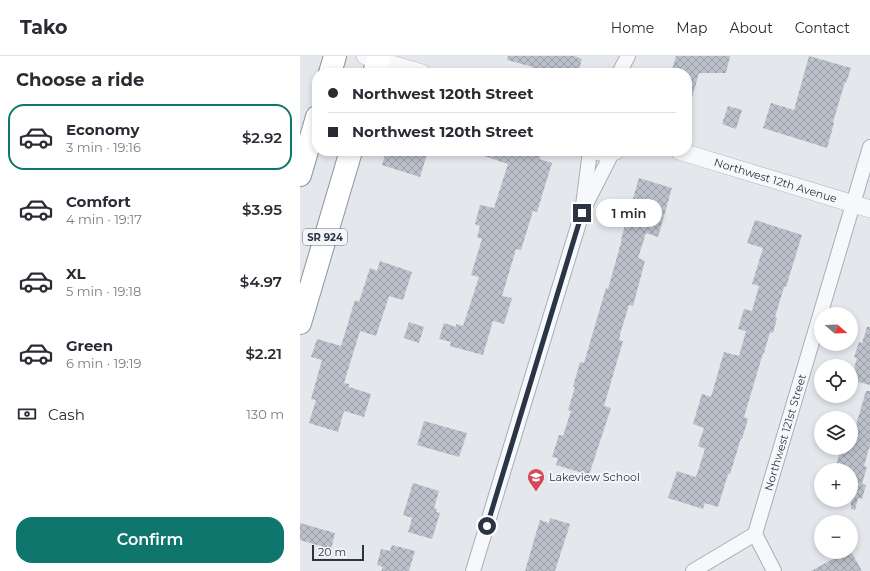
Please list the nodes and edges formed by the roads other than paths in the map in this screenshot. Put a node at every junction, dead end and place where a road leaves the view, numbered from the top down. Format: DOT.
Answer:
graph roads {
  1 [pos="335,56"];
  2 [pos="628,56"];
  3 [pos="374,61"];
  4 [pos="331,68"];
  5 [pos="402,68"];
  6 [pos="622,68"];
  7 [pos="628,68"];
  8 [pos="312,135"];
  9 [pos="870,147"];
  10 [pos="350,156"];
  11 [pos="589,156"];
  12 [pos="606,156"];
  13 [pos="692,156"];
  14 [pos="300,175"];
  15 [pos="854,204"];
  16 [pos="870,209"];
  17 [pos="582,213"];
  18 [pos="300,323"];
  19 [pos="755,534"];
  20 [pos="473,571"];
  21 [pos="693,571"];
  22 [pos="774,571"];
  1 -- 4 [label="highway"];
  2 -- 6 [label="street"];
  2 -- 7 [label="street"];
  3 -- 5 [label="street"];
  8 -- 14 [label="highway"];
  9 -- 15 [label="street, Northwest 121st Street"];
  10 -- 18 [label="highway, SR 924"];
  11 -- 17 [label="street"];
  12 -- 17 [label="street"];
  13 -- 15 [label="street, Northwest 12th Avenue"];
  15 -- 16 [label="street, Northwest 12th Avenue"];
  15 -- 19 [label="street, Northwest 121st Street"];
  17 -- 20 [label="street"];
  19 -- 21 [label="street"];
  19 -- 22 [label="street"];
}
